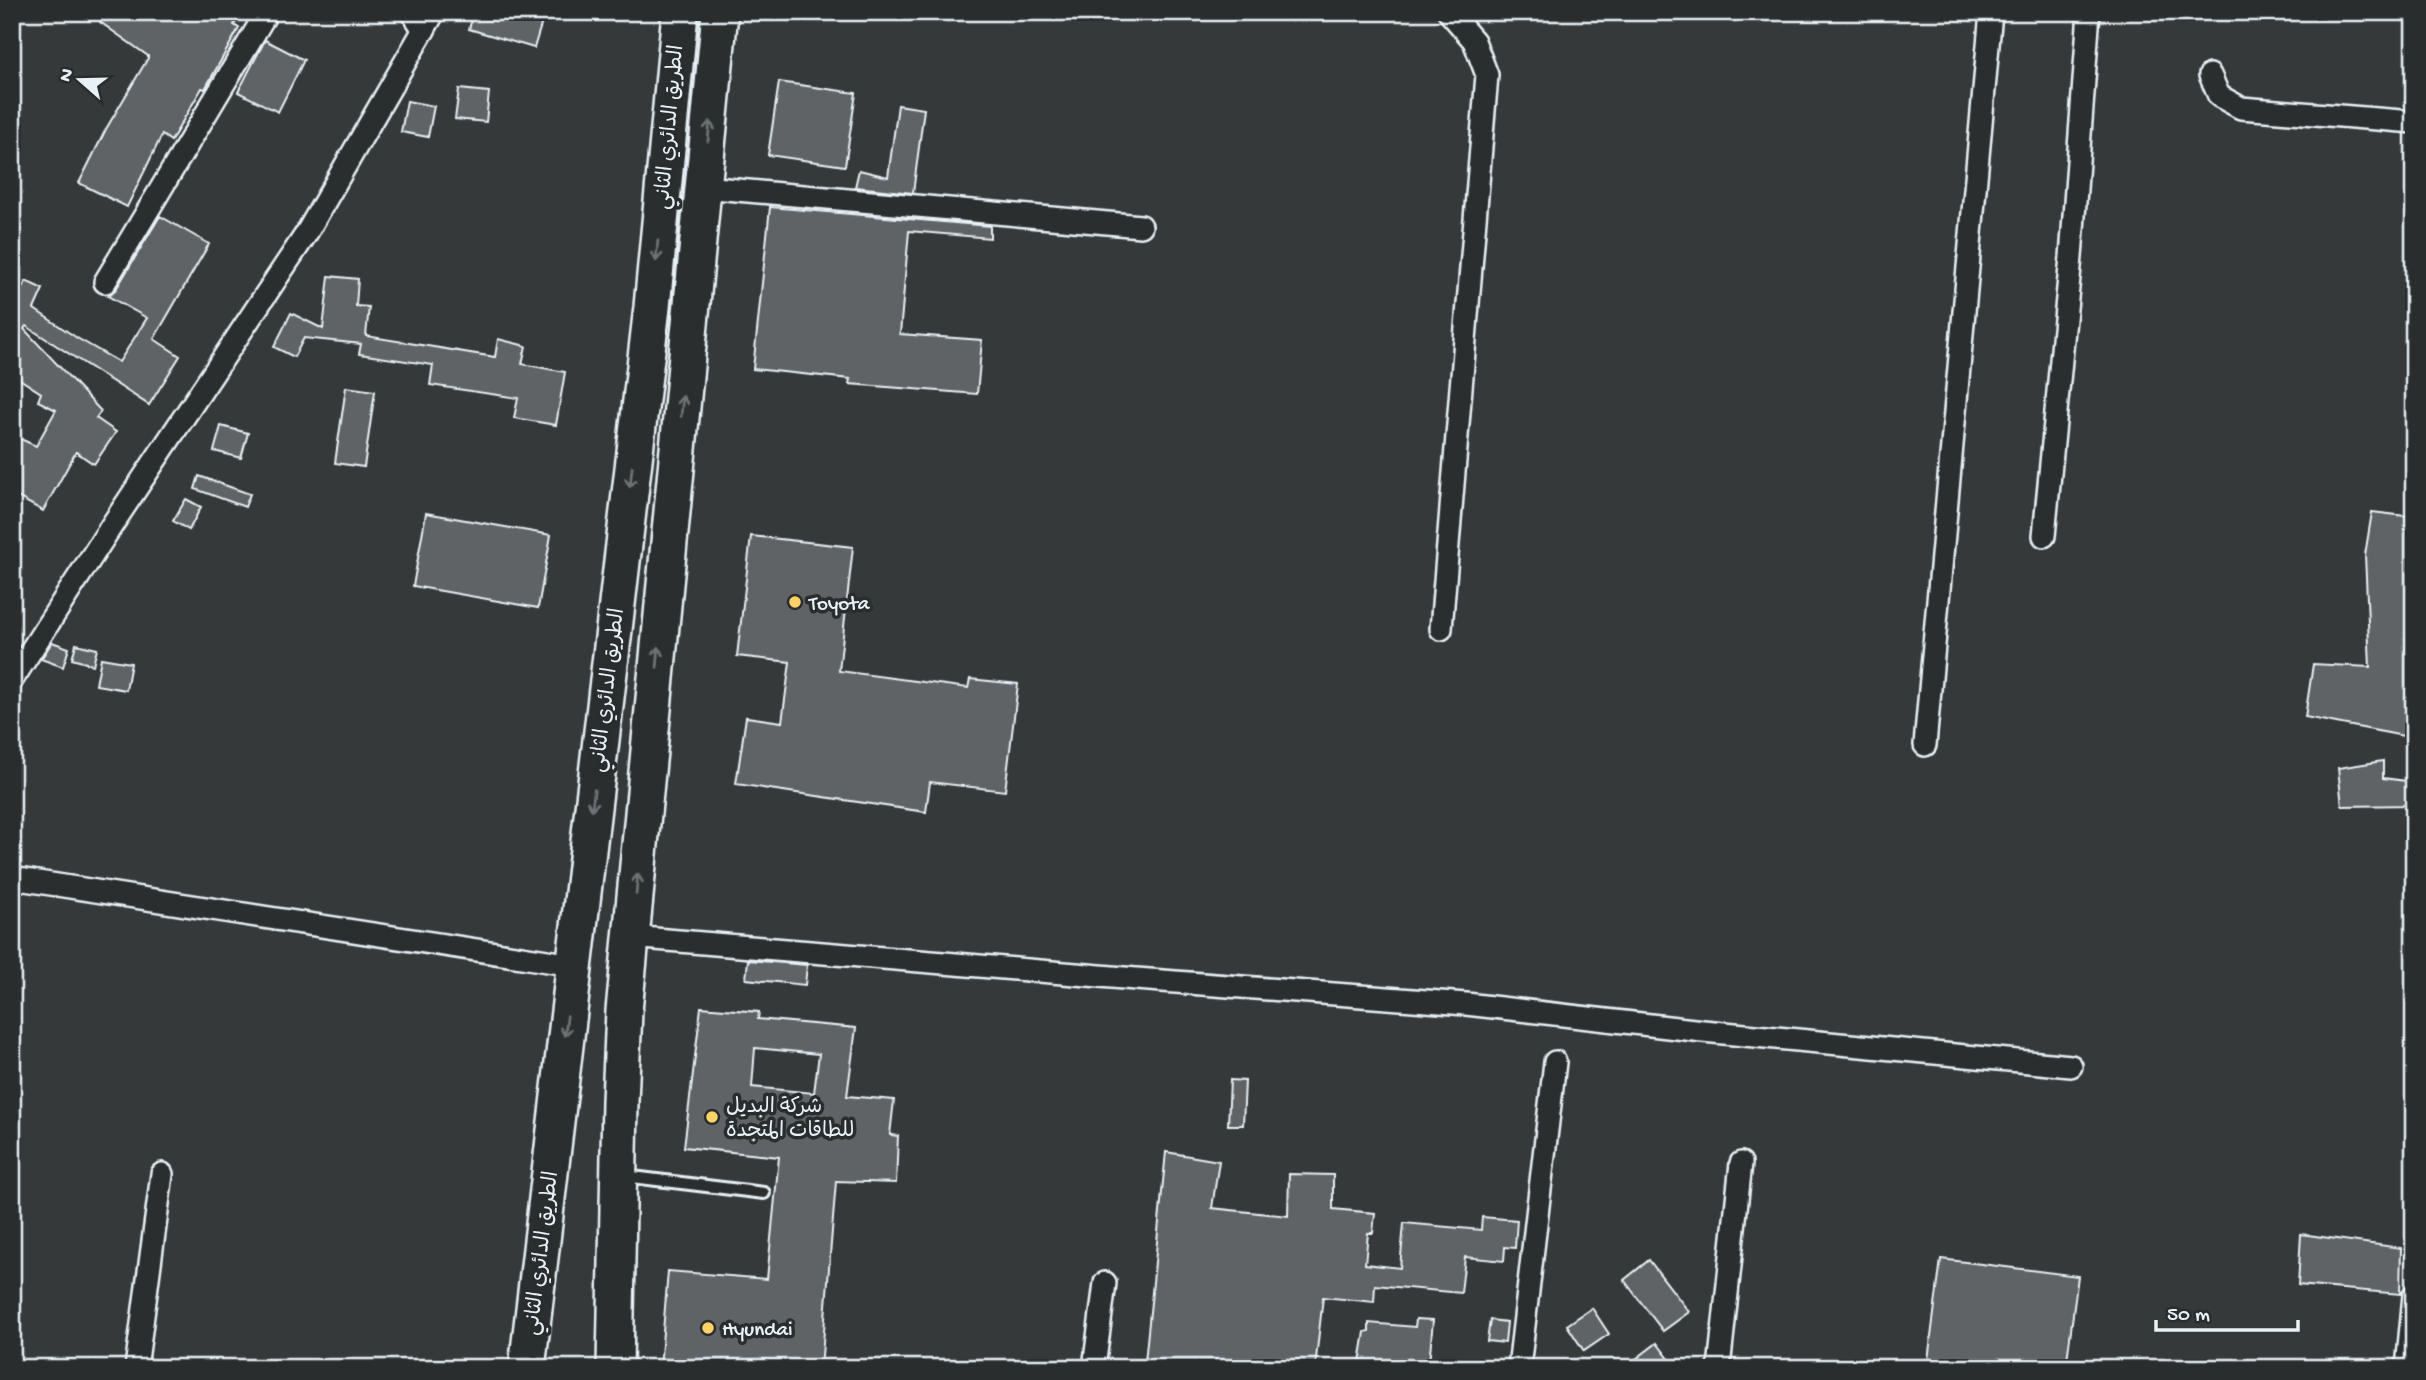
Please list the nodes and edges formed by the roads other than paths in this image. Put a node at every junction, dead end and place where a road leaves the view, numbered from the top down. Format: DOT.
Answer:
graph roads {
  1 [pos="267,12"];
  2 [pos="680,12"];
  3 [pos="720,12"];
  4 [pos="1449,12"];
  5 [pos="1992,12"];
  6 [pos="2089,12"];
  7 [pos="423,18"];
  8 [pos="2210,75"];
  9 [pos="2414,122"];
  10 [pos="703,187"];
  11 [pos="1141,226"];
  12 [pos="105,282"];
  13 [pos="2044,536"];
  14 [pos="1441,629"];
  15 [pos="12,680"];
  16 [pos="1925,744"];
  17 [pos="12,878"];
  18 [pos="631,937"];
  19 [pos="573,965"];
  20 [pos="624,1011"];
  21 [pos="1555,1062"];
  22 [pos="2071,1066"];
  23 [pos="1741,1163"];
  24 [pos="162,1174"];
  25 [pos="619,1175"];
  26 [pos="764,1193"];
  27 [pos="548,1199"];
  28 [pos="1105,1283"];
  29 [pos="2414,1295"];
  30 [pos="136,1368"];
  31 [pos="527,1368"];
  32 [pos="544,1368"];
  33 [pos="592,1368"];
  34 [pos="615,1368"];
  35 [pos="1094,1368"];
  36 [pos="1518,1368"];
  37 [pos="1719,1368"];
  38 [pos="2407,1368"];
  1 -- 12 [label="street"];
  2 -- 19 [label="highway, الطريق الدائري الثاني, one-way"];
  10 -- 3 [label="highway, الطريق الدائري الثاني, one-way"];
  4 -- 14 [label="street"];
  5 -- 16 [label="street"];
  6 -- 13 [label="street"];
  7 -- 15 [label="street"];
  8 -- 9 [label="street"];
  10 -- 11 [label="street"];
  18 -- 10 [label="highway, الطريق الدائري الثاني, one-way"];
  17 -- 19 [label="street"];
  18 -- 20 [label="highway, الطريق الدائري الثاني"];
  18 -- 22 [label="street"];
  19 -- 27 [label="highway, الطريق الدائري الثاني, one-way"];
  20 -- 25 [label="highway, الطريق الدائري الثاني"];
  20 -- 33 [label="highway"];
  21 -- 36 [label="street"];
  23 -- 37 [label="street"];
  24 -- 30 [label="street"];
  25 -- 26 [label="lane"];
  25 -- 34 [label="highway, الطريق الدائري الثاني"];
  27 -- 31 [label="highway, الطريق الدائري الثاني"];
  27 -- 32 [label="highway"];
  28 -- 35 [label="street"];
  29 -- 38 [label="street"];
}
